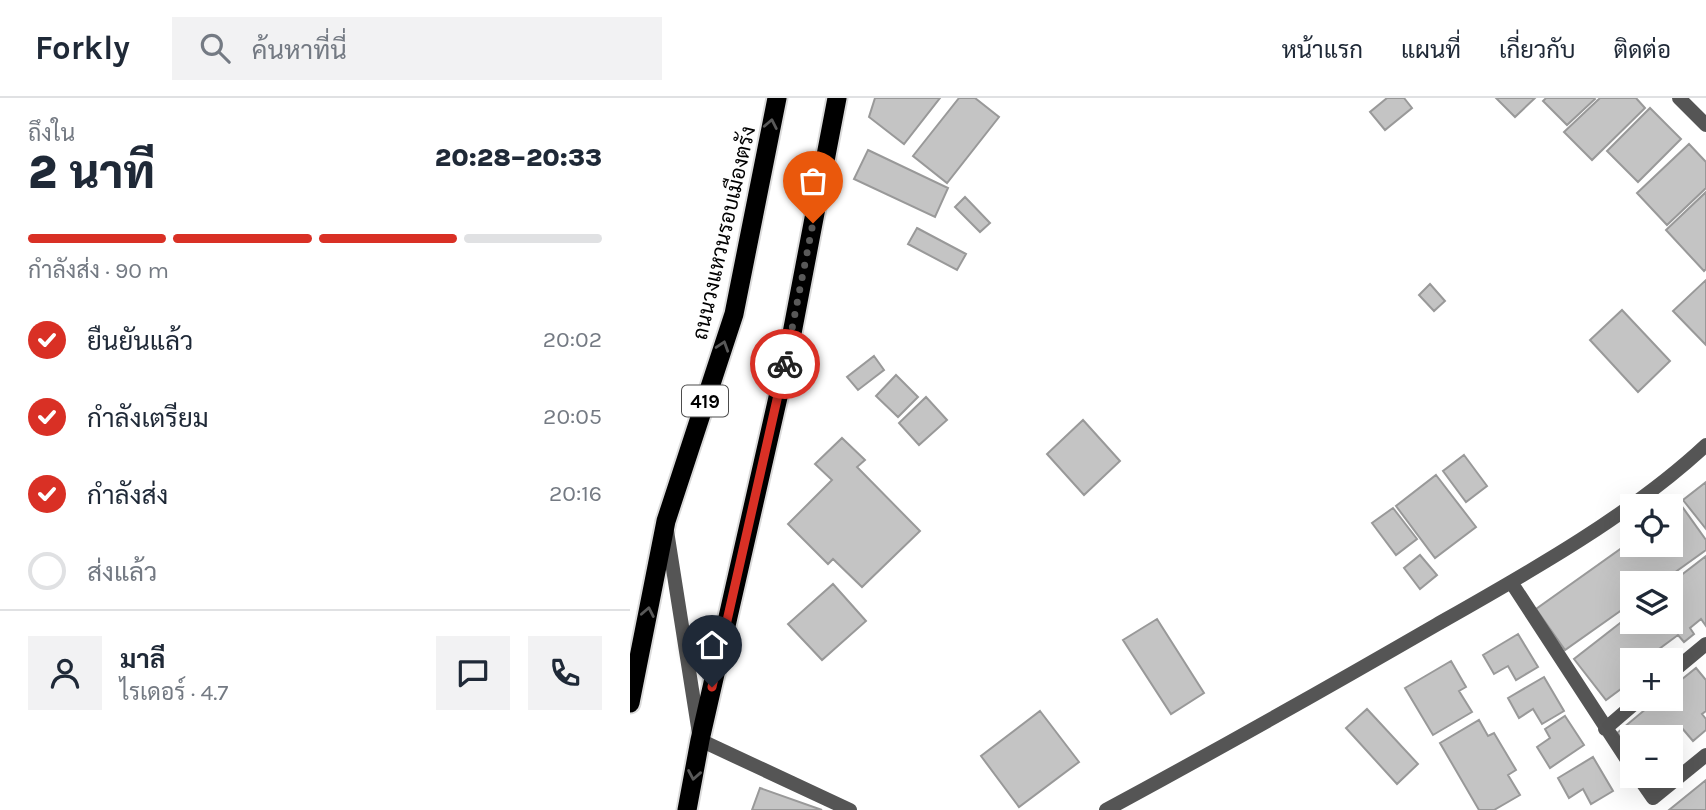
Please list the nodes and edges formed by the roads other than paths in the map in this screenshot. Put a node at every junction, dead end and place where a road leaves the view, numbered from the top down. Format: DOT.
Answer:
graph roads {
  1 [pos="777,98"];
  2 [pos="837,98"];
  3 [pos="1679,98"];
  4 [pos="1706,125"];
  5 [pos="1706,445"];
  6 [pos="666,521"];
  7 [pos="1511,582"];
  8 [pos="1706,644"];
  9 [pos="1683,663"];
  10 [pos="630,703"];
  11 [pos="1626,711"];
  12 [pos="1605,729"];
  13 [pos="700,740"];
  14 [pos="1620,750"];
  15 [pos="1706,755"];
  16 [pos="1683,774"];
  17 [pos="1646,788"];
  18 [pos="1665,788"];
  19 [pos="687,810"];
  20 [pos="850,810"];
  21 [pos="1106,810"];
  6 -- 1 [label="highway, ถนนวงแหวนรอบเมืองตรัง / 419, one-way"];
  2 -- 13 [label="highway"];
  3 -- 4 [label="street"];
  5 -- 7 [label="street"];
  10 -- 6 [label="highway, ถนนวงแหวนรอบเมืองตรัง / 419, one-way"];
  6 -- 13 [label="street"];
  7 -- 12 [label="street"];
  7 -- 21 [label="street"];
  8 -- 9 [label="street"];
  11 -- 12 [label="street"];
  12 -- 14 [label="street"];
  13 -- 19 [label="highway, one-way"];
  13 -- 20 [label="street"];
  15 -- 16 [label="street"];
  17 -- 18 [label="street"];
}
